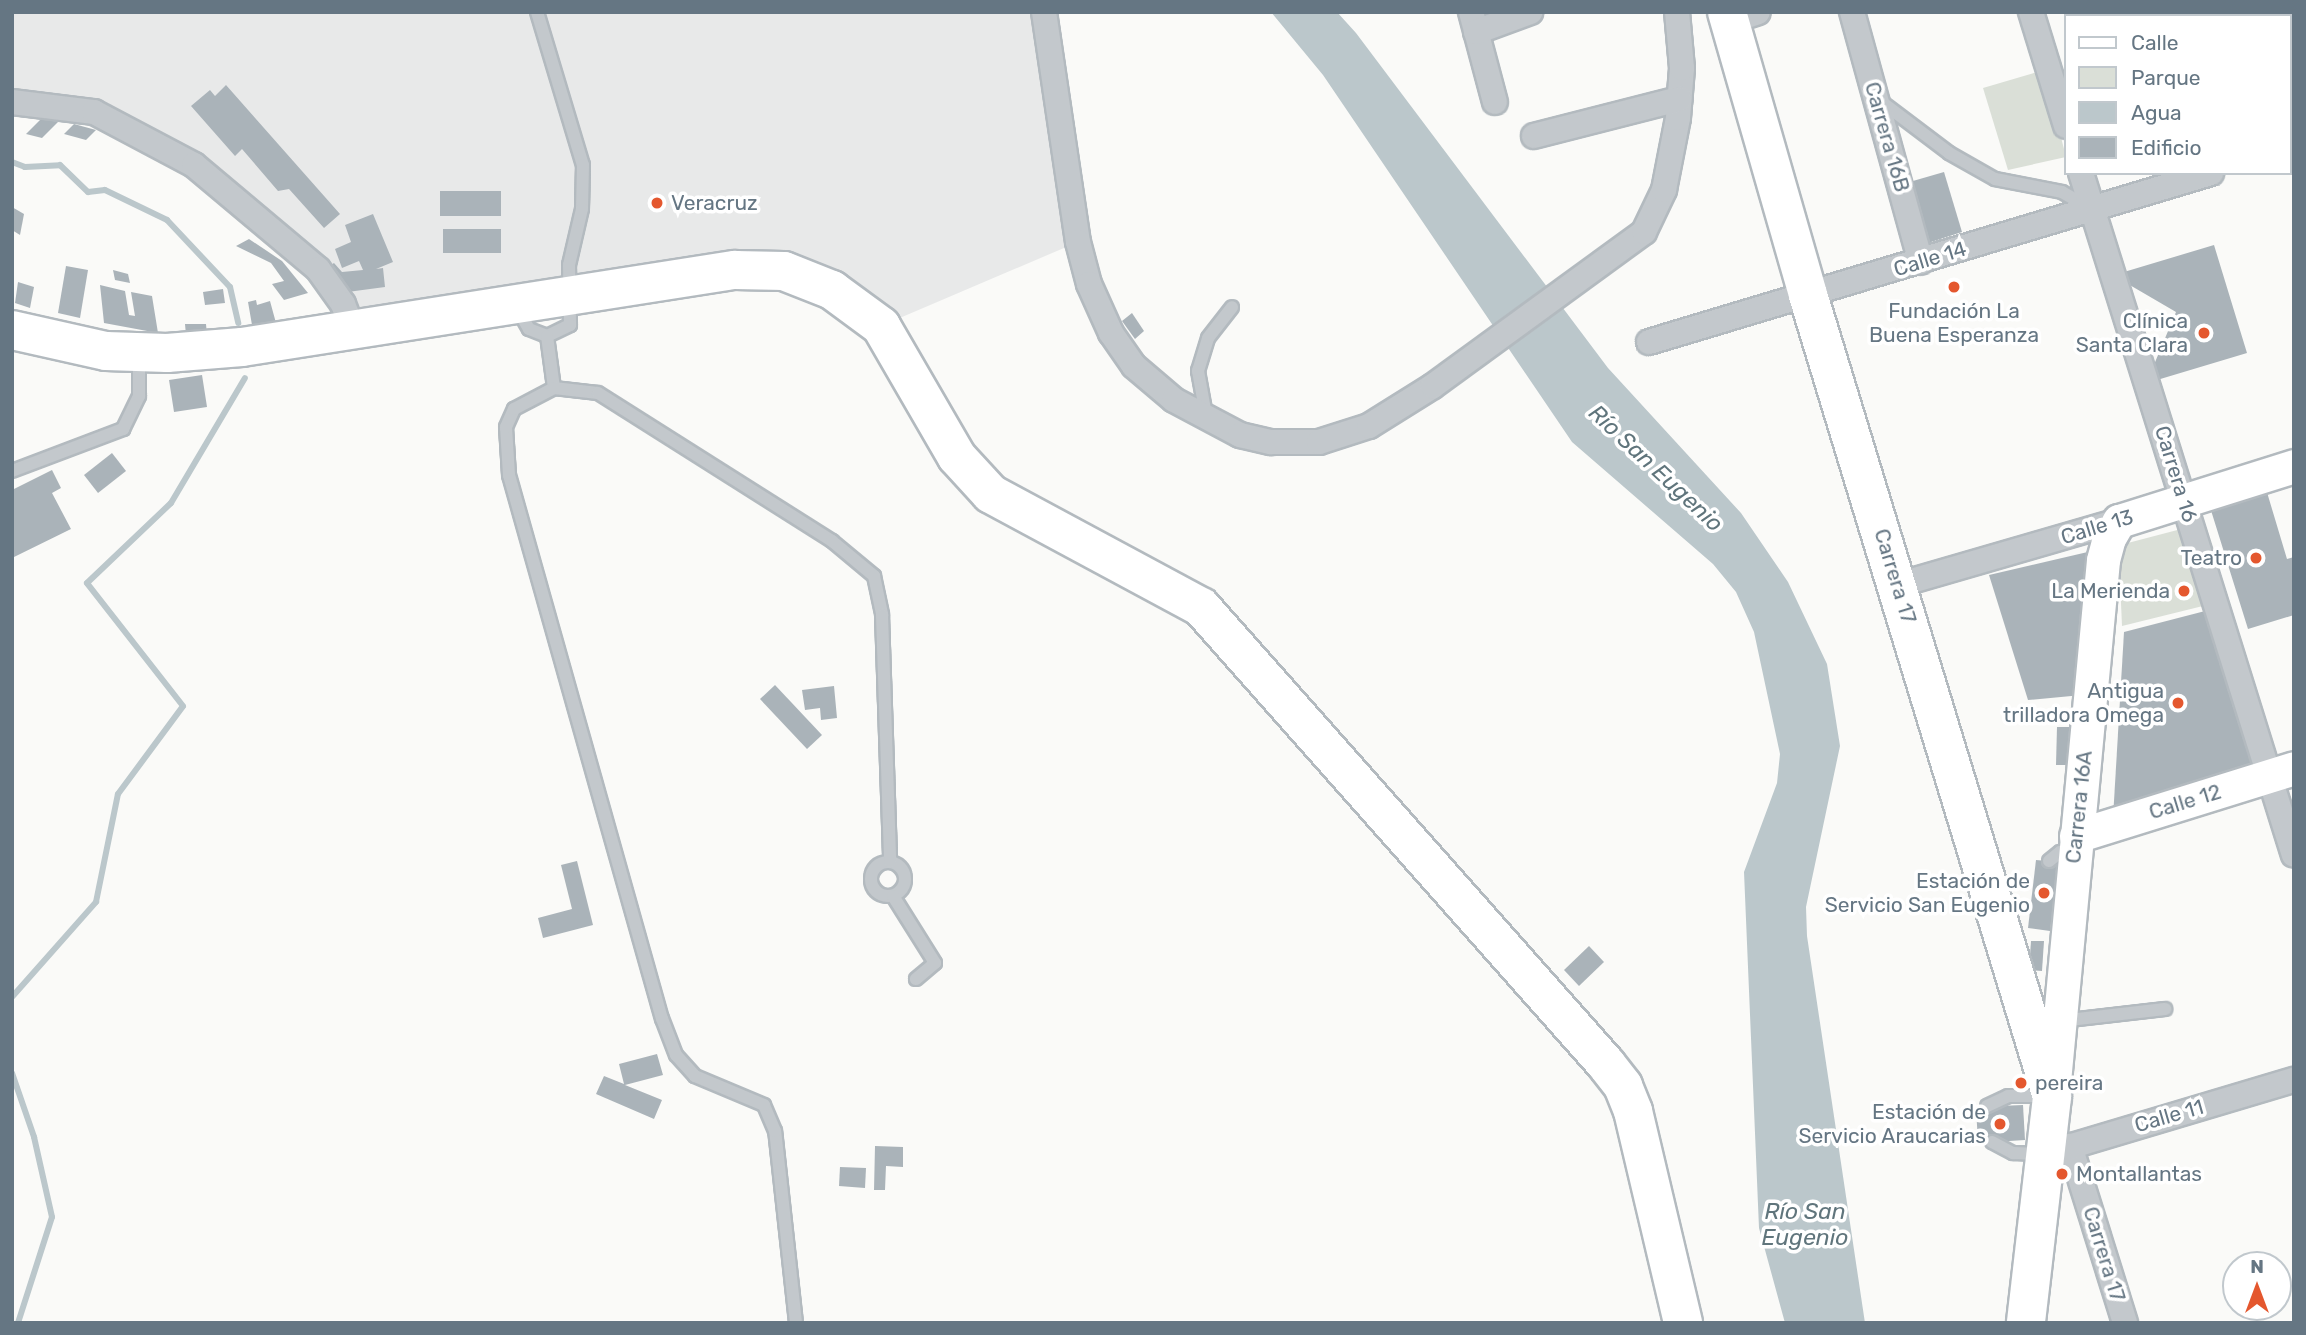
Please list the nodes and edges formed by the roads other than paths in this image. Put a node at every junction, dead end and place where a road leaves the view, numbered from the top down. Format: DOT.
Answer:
graph roads {
  1 [pos="537,12"];
  2 [pos="1044,12"];
  3 [pos="1530,12"];
  4 [pos="1677,12"];
  5 [pos="1852,12"];
  6 [pos="2031,12"];
  7 [pos="1473,22"];
  8 [pos="1733,23"];
  9 [pos="1876,98"];
  10 [pos="1679,99"];
  11 [pos="12,102"];
  12 [pos="1495,102"];
  13 [pos="2064,119"];
  14 [pos="1534,136"];
  15 [pos="2082,175"];
  16 [pos="2205,175"];
  17 [pos="2092,210"];
  18 [pos="1921,262"];
  19 [pos="570,295"];
  20 [pos="1808,295"];
  21 [pos="516,304"];
  22 [pos="1232,307"];
  23 [pos="12,330"];
  24 [pos="352,330"];
  25 [pos="547,336"];
  26 [pos="1649,342"];
  27 [pos="139,354"];
  28 [pos="554,388"];
  29 [pos="1208,421"];
  30 [pos="2294,466"];
  31 [pos="12,471"];
  32 [pos="2185,500"];
  33 [pos="2119,521"];
  34 [pos="1898,585"];
  35 [pos="2281,773"];
  36 [pos="2067,849"];
  37 [pos="2294,855"];
  38 [pos="891,862"];
  39 [pos="892,896"];
  40 [pos="916,979"];
  41 [pos="2165,1009"];
  42 [pos="2059,1021"];
  43 [pos="2294,1080"];
  44 [pos="2052,1097"];
  45 [pos="1987,1106"];
  46 [pos="1992,1142"];
  47 [pos="2058,1150"];
  48 [pos="796,1323"];
  49 [pos="1683,1323"];
  50 [pos="2026,1323"];
  51 [pos="2125,1323"];
  1 -- 19 [label="lane"];
  2 -- 29 [label="street"];
  3 -- 7 [label="street"];
  4 -- 10 [label="street"];
  5 -- 9 [label="street, Carrera 16B"];
  6 -- 13 [label="street"];
  7 -- 12 [label="street"];
  8 -- 20 [label="main road, Carrera 17"];
  9 -- 17 [label="lane"];
  9 -- 18 [label="street, Carrera 16B"];
  10 -- 14 [label="street"];
  10 -- 29 [label="street"];
  11 -- 24 [label="street"];
  15 -- 17 [label="street, Carrera 16"];
  16 -- 17 [label="street, Calle 14"];
  17 -- 18 [label="street, Calle 14"];
  17 -- 32 [label="street, Carrera 16"];
  18 -- 20 [label="street, Calle 14"];
  19 -- 21 [label="main road"];
  19 -- 25 [label="lane"];
  19 -- 49 [label="main road"];
  20 -- 26 [label="street, Calle 14"];
  20 -- 34 [label="main road, Carrera 17"];
  21 -- 24 [label="main road"];
  21 -- 25 [label="lane"];
  22 -- 29 [label="lane"];
  23 -- 27 [label="main road"];
  24 -- 27 [label="main road"];
  25 -- 28 [label="lane"];
  27 -- 31 [label="lane"];
  28 -- 38 [label="lane"];
  28 -- 48 [label="lane"];
  30 -- 32 [label="main road, Calle 13"];
  32 -- 33 [label="main road, Calle 13"];
  32 -- 35 [label="street, Carrera 16"];
  33 -- 34 [label="street, Calle 13"];
  33 -- 36 [label="main road, Carrera 16A"];
  34 -- 44 [label="main road, Carrera 17"];
  35 -- 36 [label="main road, Calle 12"];
  35 -- 37 [label="street, Carrera 16"];
  36 -- 42 [label="main road, Carrera 16A"];
  38 -- 39 [label="lane"];
  38 -- 39 [label="lane"];
  39 -- 40 [label="lane"];
  41 -- 42 [label="lane"];
  42 -- 44 [label="main road, Carrera 16A"];
  43 -- 47 [label="street, Calle 11"];
  44 -- 45 [label="lane"];
  44 -- 47 [label="main road"];
  46 -- 47 [label="lane"];
  47 -- 50 [label="main road"];
  47 -- 51 [label="street, Carrera 17"];
}
